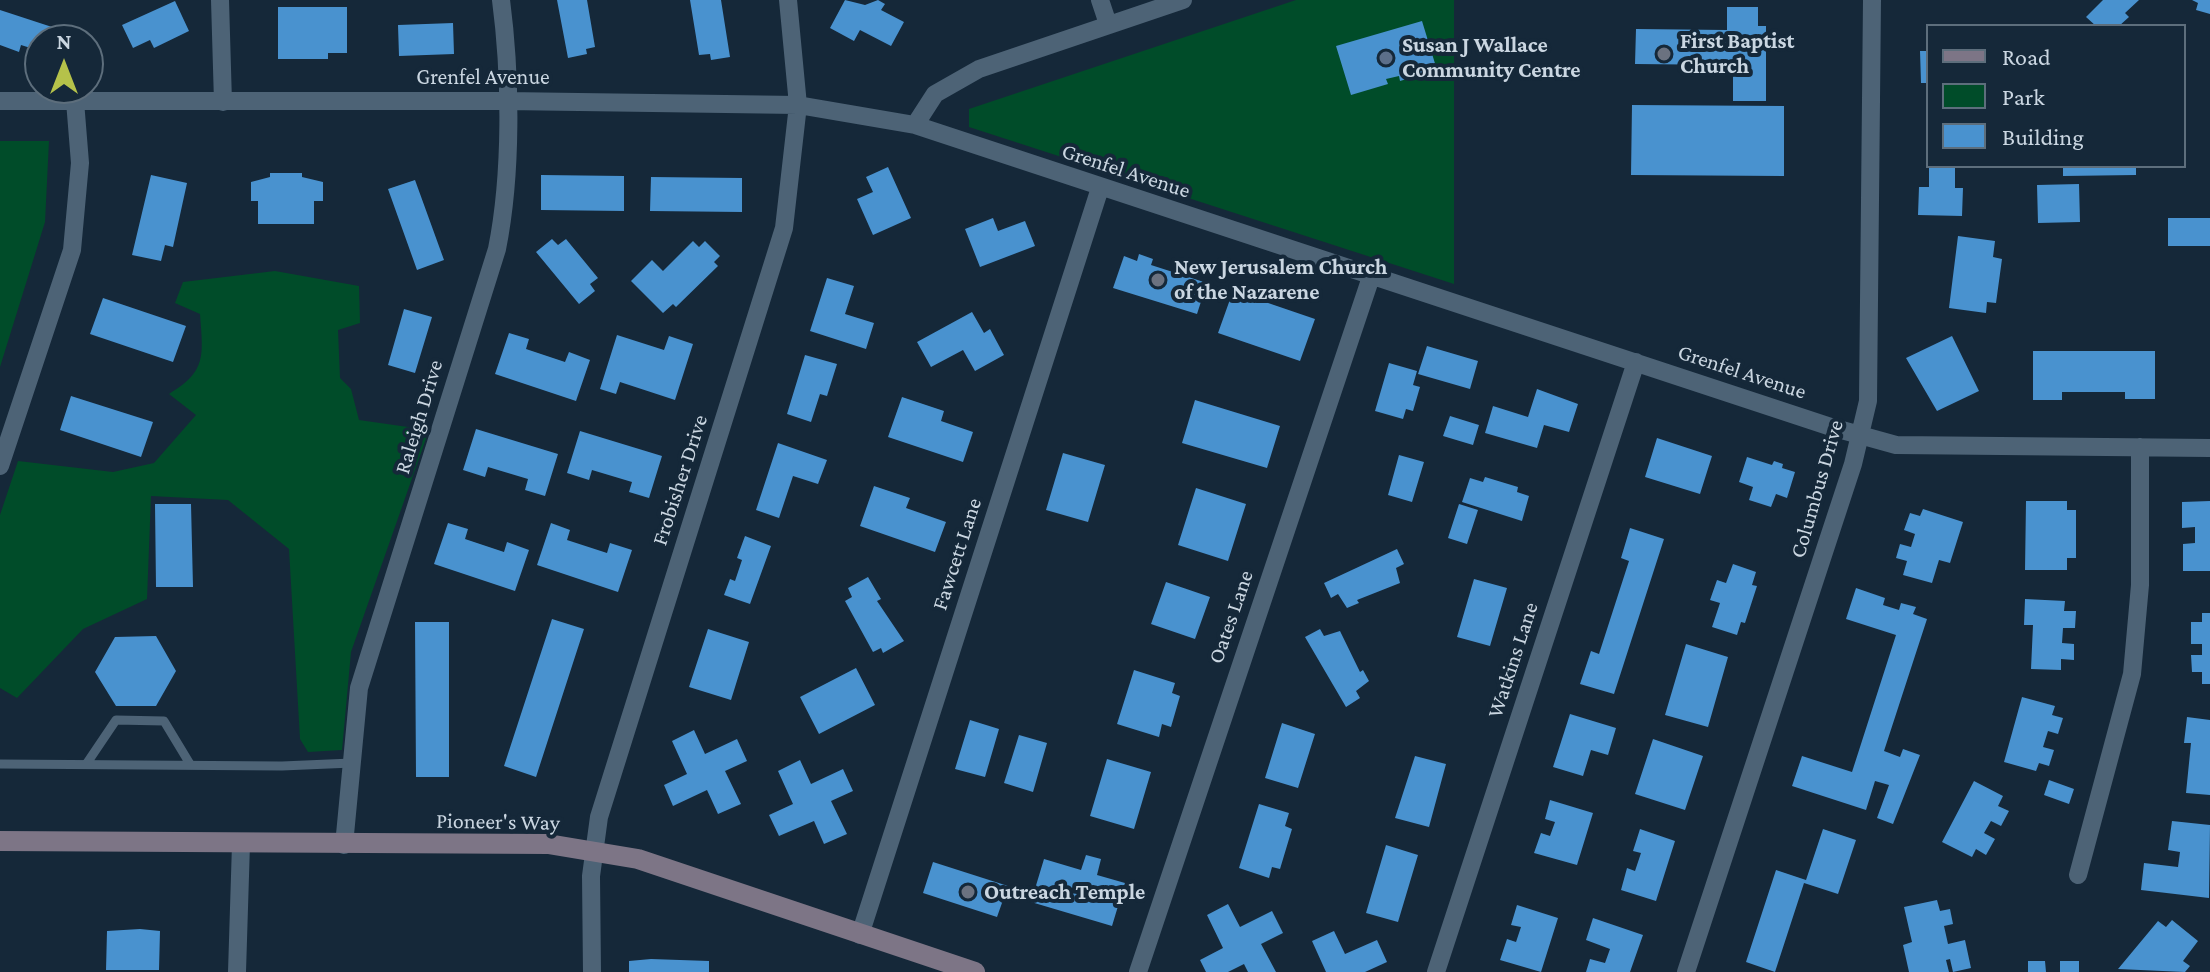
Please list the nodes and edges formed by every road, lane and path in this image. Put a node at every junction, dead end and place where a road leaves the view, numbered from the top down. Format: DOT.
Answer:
graph roads {
  1 [pos="220,0"];
  2 [pos="501,0"];
  3 [pos="788,0"];
  4 [pos="1100,0"];
  5 [pos="1183,0"];
  6 [pos="1872,0"];
  7 [pos="1108,24"];
  8 [pos="0,101"];
  9 [pos="24,101"];
  10 [pos="104,101"];
  11 [pos="506,101"];
  12 [pos="223,102"];
  13 [pos="75,104"];
  14 [pos="798,105"];
  15 [pos="915,125"];
  16 [pos="1100,188"];
  17 [pos="1371,277"];
  18 [pos="1636,362"];
  19 [pos="1859,435"];
  20 [pos="2140,447"];
  21 [pos="2210,448"];
  22 [pos="0,466"];
  23 [pos="87,763"];
  24 [pos="352,763"];
  25 [pos="0,764"];
  26 [pos="190,764"];
  27 [pos="0,841"];
  28 [pos="241,844"];
  29 [pos="344,845"];
  30 [pos="594,852"];
  31 [pos="2078,875"];
  32 [pos="860,935"];
  33 [pos="237,972"];
  34 [pos="592,972"];
  35 [pos="975,972"];
  36 [pos="1138,972"];
  37 [pos="1436,972"];
  38 [pos="1686,972"];
  1 -- 12 [label="street"];
  2 -- 11 [label="street, Raleigh Drive"];
  3 -- 14 [label="street, Frobisher Drive"];
  4 -- 7 [label="street"];
  5 -- 7 [label="street"];
  6 -- 19 [label="street, Columbus Drive"];
  7 -- 15 [label="street"];
  8 -- 9 [label="street, Grenfel Avenue"];
  10 -- 12 [label="street, Grenfel Avenue"];
  11 -- 12 [label="street, Grenfel Avenue"];
  11 -- 14 [label="street, Grenfel Avenue"];
  11 -- 24 [label="street, Raleigh Drive"];
  13 -- 22 [label="street"];
  14 -- 15 [label="street, Grenfel Avenue"];
  14 -- 30 [label="street, Frobisher Drive"];
  15 -- 16 [label="street, Grenfel Avenue"];
  16 -- 17 [label="street, Grenfel Avenue"];
  16 -- 32 [label="street, Fawcett Lane"];
  17 -- 18 [label="street, Grenfel Avenue"];
  17 -- 36 [label="street, Oates Lane"];
  18 -- 19 [label="street, Grenfel Avenue"];
  18 -- 37 [label="street, Watkins Lane"];
  19 -- 20 [label="street, Grenfel Avenue"];
  19 -- 38 [label="street, Columbus Drive"];
  20 -- 21 [label="street, Grenfel Avenue"];
  20 -- 31 [label="street"];
  23 -- 25 [label="lane"];
  23 -- 26 [label="lane"];
  23 -- 26 [label="lane"];
  24 -- 26 [label="lane"];
  24 -- 29 [label="street, Raleigh Drive"];
  27 -- 28 [label="main road, Pioneer's Way"];
  28 -- 29 [label="main road, Pioneer's Way"];
  28 -- 33 [label="street"];
  29 -- 30 [label="main road, Pioneer's Way"];
  30 -- 32 [label="main road, Pioneer's Way"];
  30 -- 34 [label="street, Frobisher Drive"];
  32 -- 35 [label="main road, Pioneer's Way"];
}
